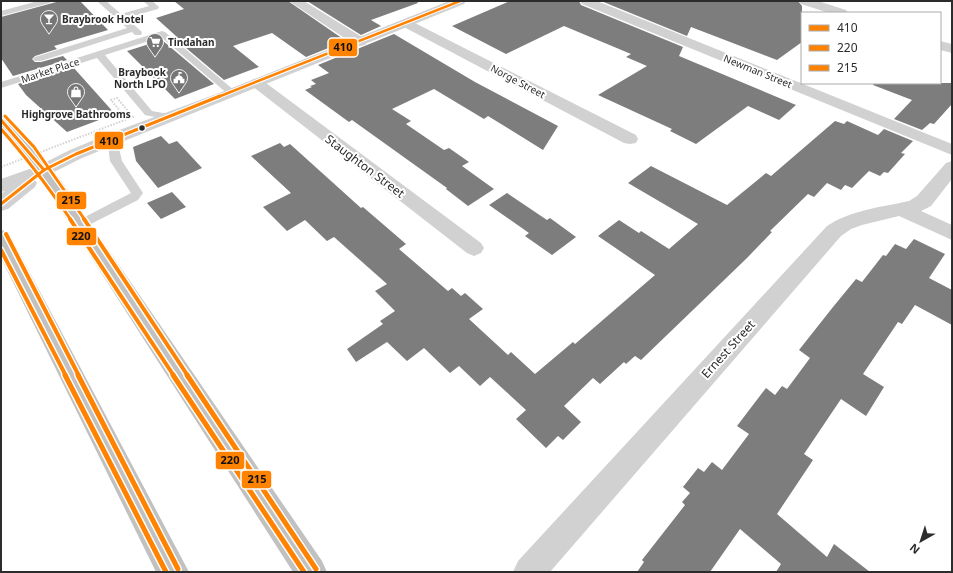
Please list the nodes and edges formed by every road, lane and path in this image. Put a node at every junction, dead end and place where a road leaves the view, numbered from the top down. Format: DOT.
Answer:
graph roads {
  1 [pos="47,1"];
  2 [pos="101,1"];
  3 [pos="147,1"];
  4 [pos="295,1"];
  5 [pos="460,1"];
  6 [pos="586,1"];
  7 [pos="805,1"];
  8 [pos="839,12"];
  9 [pos="1,14"];
  10 [pos="121,17"];
  11 [pos="407,23"];
  12 [pos="133,29"];
  13 [pos="144,39"];
  14 [pos="360,42"];
  15 [pos="941,45"];
  16 [pos="952,49"];
  17 [pos="99,54"];
  18 [pos="38,59"];
  19 [pos="257,83"];
  20 [pos="1,85"];
  21 [pos="232,93"];
  22 [pos="126,117"];
  23 [pos="170,117"];
  24 [pos="1,120"];
  25 [pos="112,139"];
  26 [pos="630,139"];
  27 [pos="952,150"];
  28 [pos="1,167"];
  29 [pos="952,167"];
  30 [pos="44,170"];
  31 [pos="1,186"];
  32 [pos="1,204"];
  33 [pos="902,210"];
  34 [pos="81,224"];
  35 [pos="952,233"];
  36 [pos="1,237"];
  37 [pos="474,248"];
  38 [pos="173,572"];
  39 [pos="311,572"];
  40 [pos="529,572"];
  1 -- 9 [label="lane"];
  2 -- 10 [label="lane"];
  3 -- 10 [label="lane"];
  4 -- 14 [label="street"];
  5 -- 11 [label="street"];
  6 -- 27 [label="street, Newman Street"];
  7 -- 8 [label="street"];
  10 -- 12 [label="lane"];
  11 -- 14 [label="street"];
  11 -- 26 [label="street, Norge Street"];
  12 -- 13 [label="lane"];
  12 -- 18 [label="lane"];
  13 -- 17 [label="lane, Market Place"];
  13 -- 21 [label="lane, Market Place"];
  14 -- 19 [label="street"];
  15 -- 16 [label="street"];
  17 -- 20 [label="lane, Market Place"];
  17 -- 23 [label="lane"];
  19 -- 21 [label="street"];
  19 -- 37 [label="street, Staughton Street"];
  21 -- 23 [label="street"];
  22 -- 28 [label="path, bridge"];
  23 -- 25 [label="street"];
  24 -- 30 [label="highway"];
  25 -- 30 [label="street"];
  25 -- 34 [label="lane"];
  29 -- 33 [label="street, Ernest Street"];
  30 -- 31 [label="street"];
  30 -- 32 [label="street"];
  30 -- 34 [label="highway"];
  33 -- 35 [label="street"];
  33 -- 40 [label="street, Ernest Street"];
  34 -- 39 [label="highway"];
  36 -- 38 [label="highway"];
}
